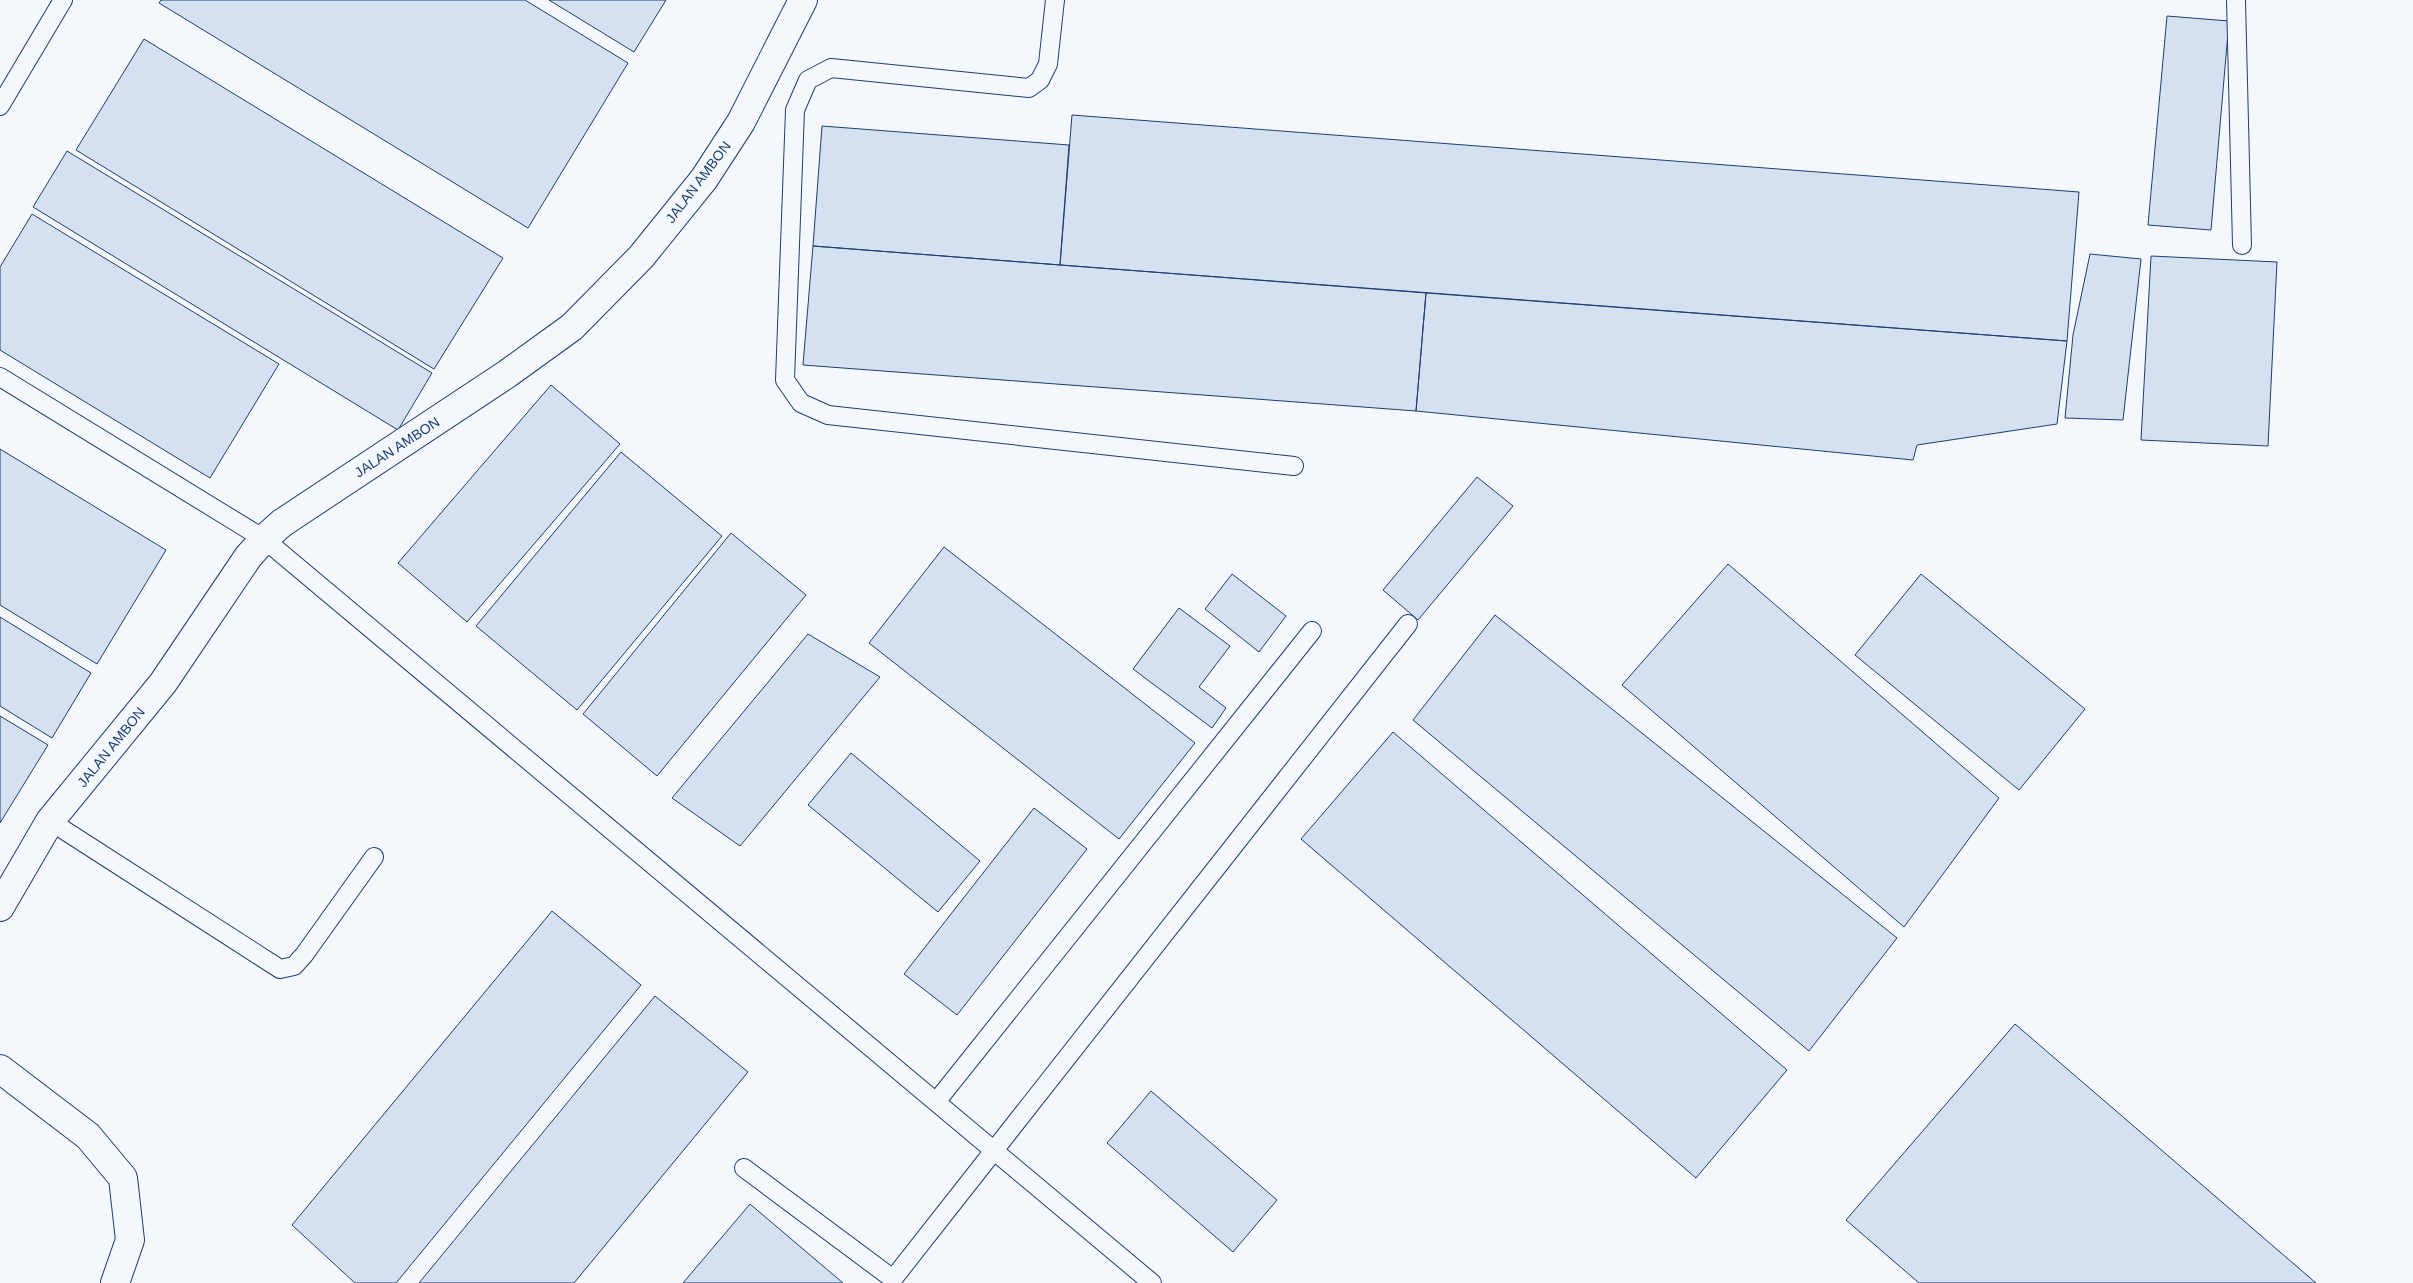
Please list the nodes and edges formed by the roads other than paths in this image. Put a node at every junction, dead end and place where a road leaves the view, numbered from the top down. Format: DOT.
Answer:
graph roads {
  1 [pos="62,0"];
  2 [pos="803,0"];
  3 [pos="1055,0"];
  4 [pos="2236,0"];
  5 [pos="0,106"];
  6 [pos="2242,245"];
  7 [pos="0,377"];
  8 [pos="1294,466"];
  9 [pos="264,539"];
  10 [pos="1408,624"];
  11 [pos="1312,630"];
  12 [pos="50,821"];
  13 [pos="374,857"];
  14 [pos="0,907"];
  15 [pos="0,1069"];
  16 [pos="936,1102"];
  17 [pos="994,1153"];
  18 [pos="744,1168"];
  19 [pos="895,1281"];
  20 [pos="115,1283"];
  21 [pos="1152,1283"];
  1 -- 5 [label="lane"];
  2 -- 9 [label="street, JALAN AMBON"];
  3 -- 8 [label="lane"];
  4 -- 6 [label="lane"];
  7 -- 9 [label="lane"];
  9 -- 12 [label="street, JALAN AMBON"];
  9 -- 16 [label="lane"];
  10 -- 17 [label="lane"];
  11 -- 16 [label="lane"];
  12 -- 13 [label="lane"];
  12 -- 14 [label="street, JALAN AMBON"];
  15 -- 20 [label="street"];
  16 -- 17 [label="lane"];
  17 -- 19 [label="lane"];
  17 -- 21 [label="lane"];
  18 -- 19 [label="lane"];
}
